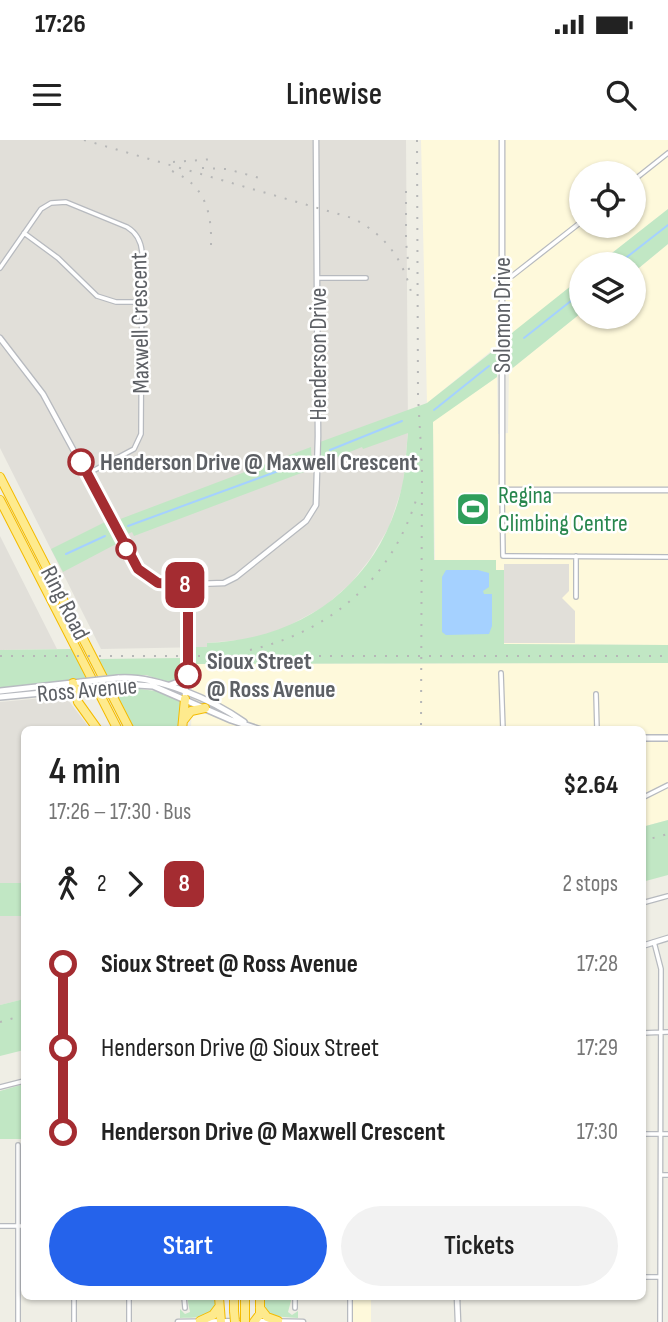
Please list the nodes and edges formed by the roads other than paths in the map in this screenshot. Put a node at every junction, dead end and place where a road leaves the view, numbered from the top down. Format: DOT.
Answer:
graph roads {
  1 [pos="316,140"];
  2 [pos="502,140"];
  3 [pos="668,153"];
  4 [pos="646,170"];
  5 [pos="569,231"];
  6 [pos="24,233"];
  7 [pos="0,268"];
  8 [pos="501,276"];
  9 [pos="317,278"];
  10 [pos="366,278"];
  11 [pos="142,302"];
  12 [pos="0,338"];
  13 [pos="87,474"];
  14 [pos="0,477"];
  15 [pos="502,490"];
  16 [pos="668,490"];
  17 [pos="0,500"];
  18 [pos="576,556"];
  19 [pos="668,557"];
  20 [pos="188,585"];
  21 [pos="576,597"];
  22 [pos="501,673"];
  23 [pos="186,674"];
  24 [pos="119,681"];
  25 [pos="169,685"];
  26 [pos="78,686"];
  27 [pos="0,691"];
  28 [pos="596,694"];
  29 [pos="185,696"];
  30 [pos="0,697"];
  31 [pos="205,708"];
  32 [pos="183,725"];
  33 [pos="95,726"];
  34 [pos="116,726"];
  35 [pos="128,726"];
  36 [pos="245,726"];
  37 [pos="247,726"];
  38 [pos="503,726"];
  39 [pos="597,726"];
  40 [pos="646,738"];
  41 [pos="668,738"];
  42 [pos="668,785"];
  43 [pos="646,796"];
  44 [pos="668,896"];
  45 [pos="646,902"];
  46 [pos="668,938"];
  47 [pos="654,942"];
  48 [pos="646,945"];
  49 [pos="668,992"];
  50 [pos="661,993"];
  51 [pos="646,1032"];
  52 [pos="661,1032"];
  53 [pos="668,1032"];
  54 [pos="21,1082"];
  55 [pos="0,1087"];
  56 [pos="661,1094"];
  57 [pos="668,1094"];
  58 [pos="646,1134"];
  59 [pos="660,1134"];
  60 [pos="668,1134"];
  61 [pos="18,1145"];
  62 [pos="661,1175"];
  63 [pos="668,1175"];
  64 [pos="0,1226"];
  65 [pos="18,1226"];
  66 [pos="668,1240"];
  67 [pos="660,1241"];
  68 [pos="646,1277"];
  69 [pos="660,1277"];
  70 [pos="74,1300"];
  71 [pos="129,1300"];
  72 [pos="184,1300"];
  73 [pos="219,1300"];
  74 [pos="234,1300"];
  75 [pos="245,1300"];
  76 [pos="260,1300"];
  77 [pos="295,1300"];
  78 [pos="350,1300"];
  79 [pos="457,1300"];
  80 [pos="219,1307"];
  81 [pos="185,1308"];
  82 [pos="260,1308"];
  83 [pos="295,1308"];
  84 [pos="200,1321"];
  85 [pos="221,1321"];
  86 [pos="255,1321"];
  87 [pos="278,1321"];
  88 [pos="18,1322"];
  89 [pos="74,1322"];
  90 [pos="129,1322"];
  91 [pos="178,1322"];
  92 [pos="234,1322"];
  93 [pos="245,1322"];
  94 [pos="303,1322"];
  95 [pos="350,1322"];
  96 [pos="458,1322"];
  97 [pos="660,1322"];
  1 -- 9 [label="street, Henderson Drive"];
  2 -- 8 [label="street, Solomon Drive"];
  3 -- 4 [label="street"];
  5 -- 8 [label="street"];
  6 -- 7 [label="street, Maxwell Crescent"];
  6 -- 11 [label="street"];
  6 -- 11 [label="street, Maxwell Crescent"];
  8 -- 15 [label="street, Solomon Drive"];
  9 -- 10 [label="street"];
  9 -- 20 [label="street, Henderson Drive"];
  11 -- 13 [label="street, Maxwell Crescent"];
  12 -- 13 [label="street, Henderson Drive"];
  13 -- 20 [label="street, Henderson Drive"];
  14 -- 35 [label="highway, Ring Road"];
  15 -- 16 [label="street"];
  15 -- 18 [label="street"];
  17 -- 34 [label="highway, Ring Road"];
  18 -- 19 [label="street"];
  18 -- 21 [label="street"];
  20 -- 23 [label="street"];
  22 -- 38 [label="street"];
  23 -- 25 [label="main road"];
  23 -- 29 [label="street"];
  24 -- 25 [label="main road, Ross Avenue"];
  24 -- 26 [label="main road, Ross Avenue, bridge"];
  24 -- 29 [label="main road, Ross Avenue"];
  25 -- 29 [label="main road, Ross Avenue"];
  26 -- 27 [label="main road, Ross Avenue"];
  26 -- 30 [label="main road, Ross Avenue"];
  26 -- 33 [label="highway"];
  28 -- 39 [label="street"];
  29 -- 31 [label="main road, Ross Avenue"];
  29 -- 32 [label="highway"];
  29 -- 37 [label="main road, Ross Avenue"];
  31 -- 32 [label="highway"];
  31 -- 36 [label="main road, Ross Avenue"];
  40 -- 41 [label="main road"];
  42 -- 43 [label="street"];
  44 -- 45 [label="street"];
  46 -- 47 [label="street"];
  47 -- 48 [label="street"];
  47 -- 50 [label="street"];
  49 -- 50 [label="street"];
  50 -- 52 [label="street"];
  51 -- 52 [label="street"];
  52 -- 53 [label="street"];
  52 -- 56 [label="street"];
  54 -- 55 [label="street"];
  56 -- 57 [label="street"];
  56 -- 59 [label="street"];
  58 -- 59 [label="street"];
  59 -- 60 [label="street"];
  59 -- 62 [label="street"];
  61 -- 65 [label="street"];
  62 -- 63 [label="street"];
  62 -- 67 [label="street"];
  64 -- 65 [label="street"];
  65 -- 88 [label="street"];
  66 -- 67 [label="street"];
  67 -- 69 [label="street"];
  68 -- 69 [label="street"];
  69 -- 97 [label="street"];
  70 -- 89 [label="street"];
  71 -- 90 [label="street"];
  72 -- 81 [label="street"];
  73 -- 80 [label="highway"];
  74 -- 92 [label="highway, bridge"];
  75 -- 93 [label="highway, bridge"];
  76 -- 82 [label="highway"];
  77 -- 83 [label="street"];
  78 -- 95 [label="street"];
  79 -- 96 [label="street"];
  80 -- 84 [label="highway"];
  80 -- 85 [label="highway"];
  82 -- 86 [label="highway"];
  82 -- 87 [label="highway"];
  84 -- 85 [label="street"];
  84 -- 91 [label="street"];
  85 -- 86 [label="street"];
  86 -- 87 [label="street"];
  87 -- 94 [label="street"];
}
